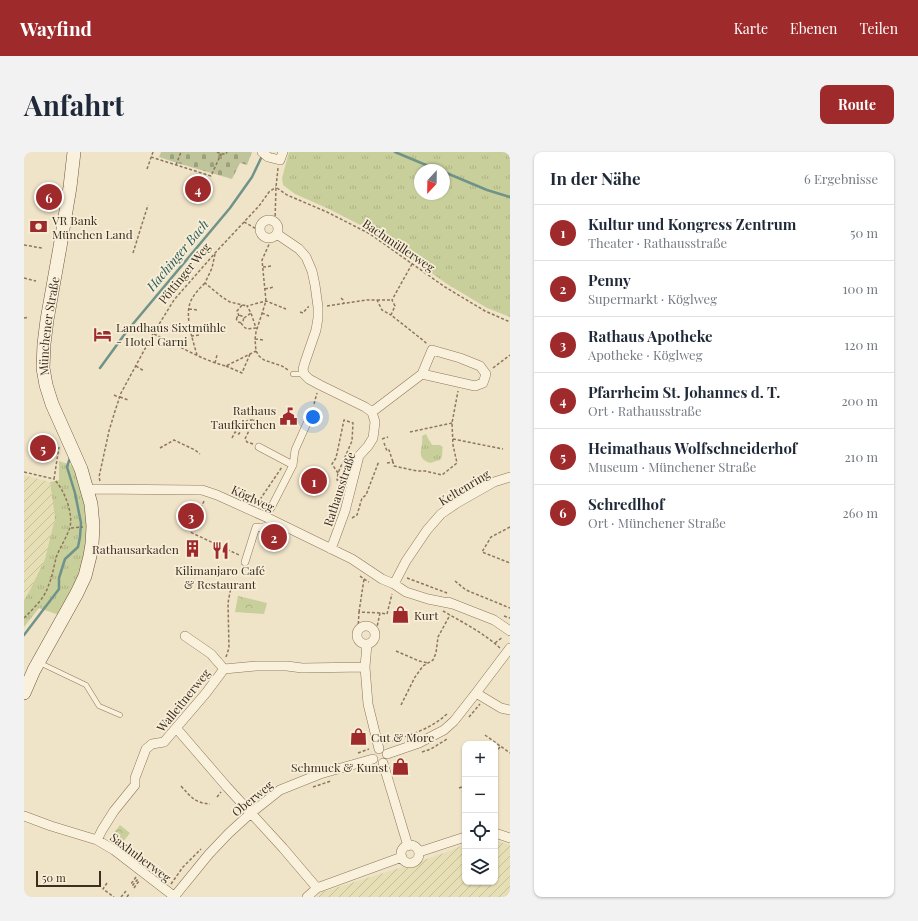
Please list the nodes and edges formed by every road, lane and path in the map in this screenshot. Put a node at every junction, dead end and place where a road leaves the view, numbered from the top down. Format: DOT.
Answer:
graph roads {
  1 [pos="74,152"];
  2 [pos="153,152"];
  3 [pos="181,152"];
  4 [pos="217,152"];
  5 [pos="227,152"];
  6 [pos="221,154"];
  7 [pos="265,154"];
  8 [pos="282,156"];
  9 [pos="151,157"];
  10 [pos="176,165"];
  11 [pos="147,169"];
  12 [pos="276,187"];
  13 [pos="148,205"];
  14 [pos="275,221"];
  15 [pos="244,222"];
  16 [pos="260,231"];
  17 [pos="275,236"];
  18 [pos="24,245"];
  19 [pos="42,248"];
  20 [pos="133,253"];
  21 [pos="215,253"];
  22 [pos="412,264"];
  23 [pos="272,266"];
  24 [pos="263,267"];
  25 [pos="24,278"];
  26 [pos="36,280"];
  27 [pos="205,283"];
  28 [pos="274,287"];
  29 [pos="265,289"];
  30 [pos="341,298"];
  31 [pos="377,300"];
  32 [pos="392,300"];
  33 [pos="266,301"];
  34 [pos="344,304"];
  35 [pos="242,305"];
  36 [pos="247,306"];
  37 [pos="318,306"];
  38 [pos="189,309"];
  39 [pos="286,309"];
  40 [pos="198,310"];
  41 [pos="262,313"];
  42 [pos="251,314"];
  43 [pos="391,315"];
  44 [pos="239,316"];
  45 [pos="269,316"];
  46 [pos="29,317"];
  47 [pos="24,318"];
  48 [pos="244,318"];
  49 [pos="510,322"];
  50 [pos="241,323"];
  51 [pos="256,328"];
  52 [pos="153,334"];
  53 [pos="200,335"];
  54 [pos="191,336"];
  55 [pos="255,339"];
  56 [pos="264,340"];
  57 [pos="426,342"];
  58 [pos="256,352"];
  59 [pos="250,354"];
  60 [pos="198,355"];
  61 [pos="217,355"];
  62 [pos="510,355"];
  63 [pos="215,363"];
  64 [pos="136,366"];
  65 [pos="226,366"];
  66 [pos="144,371"];
  67 [pos="294,374"];
  68 [pos="304,374"];
  69 [pos="422,374"];
  70 [pos="486,374"];
  71 [pos="459,382"];
  72 [pos="318,390"];
  73 [pos="114,396"];
  74 [pos="120,397"];
  75 [pos="128,400"];
  76 [pos="312,412"];
  77 [pos="372,412"];
  78 [pos="254,420"];
  79 [pos="260,421"];
  80 [pos="452,423"];
  81 [pos="410,432"];
  82 [pos="65,434"];
  83 [pos="232,438"];
  84 [pos="453,439"];
  85 [pos="384,443"];
  86 [pos="256,446"];
  87 [pos="160,448"];
  88 [pos="349,448"];
  89 [pos="503,449"];
  90 [pos="295,450"];
  91 [pos="354,450"];
  92 [pos="200,454"];
  93 [pos="379,461"];
  94 [pos="393,462"];
  95 [pos="284,463"];
  96 [pos="387,463"];
  97 [pos="293,465"];
  98 [pos="24,472"];
  99 [pos="338,473"];
  100 [pos="510,477"];
  101 [pos="54,479"];
  102 [pos="344,482"];
  103 [pos="102,489"];
  104 [pos="87,490"];
  105 [pos="208,492"];
  106 [pos="258,503"];
  107 [pos="271,508"];
  108 [pos="351,519"];
  109 [pos="266,526"];
  110 [pos="84,527"];
  111 [pos="510,527"];
  112 [pos="70,528"];
  113 [pos="331,549"];
  114 [pos="245,560"];
  115 [pos="510,563"];
  116 [pos="368,570"];
  117 [pos="455,581"];
  118 [pos="233,584"];
  119 [pos="394,588"];
  120 [pos="510,608"];
  121 [pos="359,612"];
  122 [pos="380,614"];
  123 [pos="450,615"];
  124 [pos="24,618"];
  125 [pos="358,630"];
  126 [pos="375,630"];
  127 [pos="508,633"];
  128 [pos="185,636"];
  129 [pos="495,643"];
  130 [pos="367,644"];
  131 [pos="510,648"];
  132 [pos="396,650"];
  133 [pos="39,662"];
  134 [pos="428,663"];
  135 [pos="365,667"];
  136 [pos="224,669"];
  137 [pos="24,693"];
  138 [pos="480,696"];
  139 [pos="401,705"];
  140 [pos="510,710"];
  141 [pos="120,714"];
  142 [pos="466,721"];
  143 [pos="176,729"];
  144 [pos="484,735"];
  145 [pos="450,737"];
  146 [pos="500,746"];
  147 [pos="379,749"];
  148 [pos="498,749"];
  149 [pos="510,753"];
  150 [pos="387,754"];
  151 [pos="418,754"];
  152 [pos="373,759"];
  153 [pos="398,760"];
  154 [pos="384,767"];
  155 [pos="366,769"];
  156 [pos="336,779"];
  157 [pos="181,786"];
  158 [pos="314,787"];
  159 [pos="462,787"];
  160 [pos="459,788"];
  161 [pos="210,804"];
  162 [pos="251,813"];
  163 [pos="24,816"];
  164 [pos="498,834"];
  165 [pos="462,838"];
  166 [pos="510,838"];
  167 [pos="97,840"];
  168 [pos="408,846"];
  169 [pos="419,852"];
  170 [pos="402,858"];
  171 [pos="141,871"];
  172 [pos="107,883"];
  173 [pos="134,888"];
  174 [pos="317,888"];
  175 [pos="126,891"];
  176 [pos="129,894"];
  177 [pos="114,897"];
  178 [pos="121,897"];
  179 [pos="127,897"];
  180 [pos="174,897"];
  181 [pos="307,897"];
  1 -- 82 [label="main road, Münchener Straße"];
  2 -- 9 [label="path"];
  3 -- 10 [label="path"];
  4 -- 6 [label="path"];
  5 -- 6 [label="path"];
  6 -- 10 [label="path"];
  7 -- 8 [label="street"];
  8 -- 12 [label="path"];
  9 -- 10 [label="path"];
  9 -- 11 [label="path"];
  12 -- 14 [label="path"];
  12 -- 15 [label="path, Pöttinger Weg"];
  12 -- 22 [label="path, Bachmüllerweg"];
  13 -- 20 [label="path"];
  14 -- 16 [label="street"];
  14 -- 17 [label="street"];
  15 -- 16 [label="path"];
  15 -- 21 [label="path, Pöttinger Weg"];
  16 -- 17 [label="street"];
  17 -- 24 [label="path"];
  17 -- 37 [label="street"];
  18 -- 19 [label="path"];
  21 -- 27 [label="path"];
  21 -- 52 [label="path, Pöttinger Weg"];
  22 -- 32 [label="path"];
  22 -- 49 [label="path, Bachmüllerweg"];
  23 -- 24 [label="path"];
  24 -- 29 [label="path"];
  25 -- 26 [label="path"];
  27 -- 35 [label="path"];
  27 -- 38 [label="path"];
  28 -- 29 [label="path"];
  29 -- 33 [label="path"];
  30 -- 34 [label="path"];
  31 -- 32 [label="path"];
  31 -- 34 [label="path"];
  31 -- 43 [label="path"];
  32 -- 43 [label="path"];
  33 -- 36 [label="path"];
  33 -- 39 [label="path"];
  33 -- 41 [label="path"];
  34 -- 37 [label="path"];
  35 -- 36 [label="path"];
  35 -- 44 [label="path"];
  36 -- 42 [label="path"];
  37 -- 68 [label="street"];
  38 -- 40 [label="path"];
  38 -- 54 [label="path"];
  41 -- 45 [label="path"];
  41 -- 51 [label="path"];
  42 -- 48 [label="path"];
  42 -- 51 [label="path"];
  43 -- 57 [label="path"];
  44 -- 48 [label="path"];
  44 -- 50 [label="path"];
  46 -- 47 [label="path"];
  48 -- 50 [label="path"];
  50 -- 51 [label="path"];
  51 -- 55 [label="path"];
  52 -- 60 [label="path"];
  52 -- 64 [label="path, Pöttinger Weg"];
  53 -- 54 [label="path"];
  54 -- 60 [label="path"];
  55 -- 56 [label="path"];
  55 -- 58 [label="path"];
  58 -- 59 [label="path"];
  58 -- 67 [label="path"];
  59 -- 65 [label="path"];
  59 -- 65 [label="path"];
  60 -- 63 [label="path"];
  61 -- 63 [label="path"];
  62 -- 70 [label="path"];
  63 -- 65 [label="path"];
  64 -- 66 [label="path"];
  64 -- 74 [label="path, Pöttinger Weg"];
  67 -- 68 [label="lane"];
  68 -- 77 [label="street"];
  69 -- 70 [label="street"];
  69 -- 71 [label="street"];
  69 -- 77 [label="street"];
  70 -- 71 [label="street"];
  71 -- 80 [label="path"];
  72 -- 76 [label="path"];
  73 -- 74 [label="path"];
  74 -- 75 [label="path"];
  74 -- 103 [label="path, Pöttinger Weg"];
  76 -- 90 [label="street"];
  77 -- 113 [label="street, Rathausstraße"];
  78 -- 79 [label="path"];
  78 -- 83 [label="path"];
  78 -- 86 [label="path"];
  80 -- 81 [label="path"];
  80 -- 84 [label="path"];
  82 -- 101 [label="path"];
  82 -- 104 [label="main road, Münchener Straße"];
  84 -- 89 [label="path"];
  84 -- 94 [label="path"];
  85 -- 94 [label="path"];
  86 -- 95 [label="street"];
  87 -- 92 [label="path"];
  88 -- 91 [label="path"];
  88 -- 99 [label="path"];
  88 -- 99 [label="path"];
  90 -- 95 [label="street"];
  90 -- 97 [label="street"];
  93 -- 108 [label="path"];
  94 -- 96 [label="path"];
  95 -- 97 [label="street"];
  95 -- 106 [label="path"];
  97 -- 107 [label="street"];
  98 -- 101 [label="path"];
  99 -- 102 [label="path"];
  100 -- 119 [label="street, Keltenring"];
  101 -- 112 [label="path"];
  103 -- 104 [label="street, Köglweg"];
  103 -- 105 [label="street, Köglweg"];
  104 -- 133 [label="main road, Münchener Straße"];
  105 -- 113 [label="street, Köglweg"];
  105 -- 114 [label="path"];
  109 -- 114 [label="street"];
  110 -- 112 [label="path"];
  111 -- 115 [label="path"];
  112 -- 124 [label="path"];
  113 -- 116 [label="street, Köglweg"];
  116 -- 119 [label="street, Köglweg"];
  116 -- 121 [label="path"];
  117 -- 120 [label="path"];
  118 -- 136 [label="path"];
  119 -- 122 [label="path"];
  119 -- 127 [label="street, Köglweg"];
  121 -- 122 [label="path"];
  121 -- 125 [label="path"];
  122 -- 126 [label="path"];
  123 -- 134 [label="path"];
  125 -- 126 [label="street"];
  125 -- 130 [label="street"];
  126 -- 130 [label="street"];
  127 -- 129 [label="path"];
  128 -- 136 [label="street, Walleitnerweg"];
  130 -- 135 [label="street"];
  131 -- 138 [label="street"];
  132 -- 134 [label="path"];
  133 -- 137 [label="main road, Münchener Straße"];
  133 -- 141 [label="lane"];
  134 -- 139 [label="path"];
  135 -- 136 [label="street, Walleitnerweg"];
  135 -- 147 [label="street"];
  136 -- 143 [label="street, Walleitnerweg"];
  138 -- 140 [label="street"];
  138 -- 142 [label="path"];
  138 -- 150 [label="street"];
  143 -- 162 [label="street"];
  143 -- 167 [label="street, Walleitnerweg"];
  144 -- 146 [label="path"];
  145 -- 151 [label="path"];
  146 -- 148 [label="path"];
  146 -- 149 [label="path"];
  147 -- 150 [label="street"];
  147 -- 152 [label="street"];
  150 -- 154 [label="street"];
  152 -- 154 [label="street"];
  152 -- 162 [label="street, Oberweg"];
  153 -- 154 [label="path"];
  154 -- 155 [label="path"];
  154 -- 168 [label="street"];
  156 -- 158 [label="path"];
  157 -- 161 [label="path"];
  159 -- 160 [label="path"];
  162 -- 174 [label="street"];
  162 -- 180 [label="street, Oberweg"];
  163 -- 167 [label="street, Saxhuberweg"];
  164 -- 166 [label="street"];
  165 -- 169 [label="street"];
  167 -- 171 [label="street, Saxhuberweg"];
  168 -- 169 [label="street"];
  168 -- 170 [label="street"];
  169 -- 170 [label="street"];
  170 -- 174 [label="street"];
  171 -- 173 [label="path"];
  171 -- 180 [label="street, Saxhuberweg"];
  172 -- 177 [label="path"];
  174 -- 181 [label="street"];
  175 -- 178 [label="path"];
  176 -- 179 [label="path"];
}
